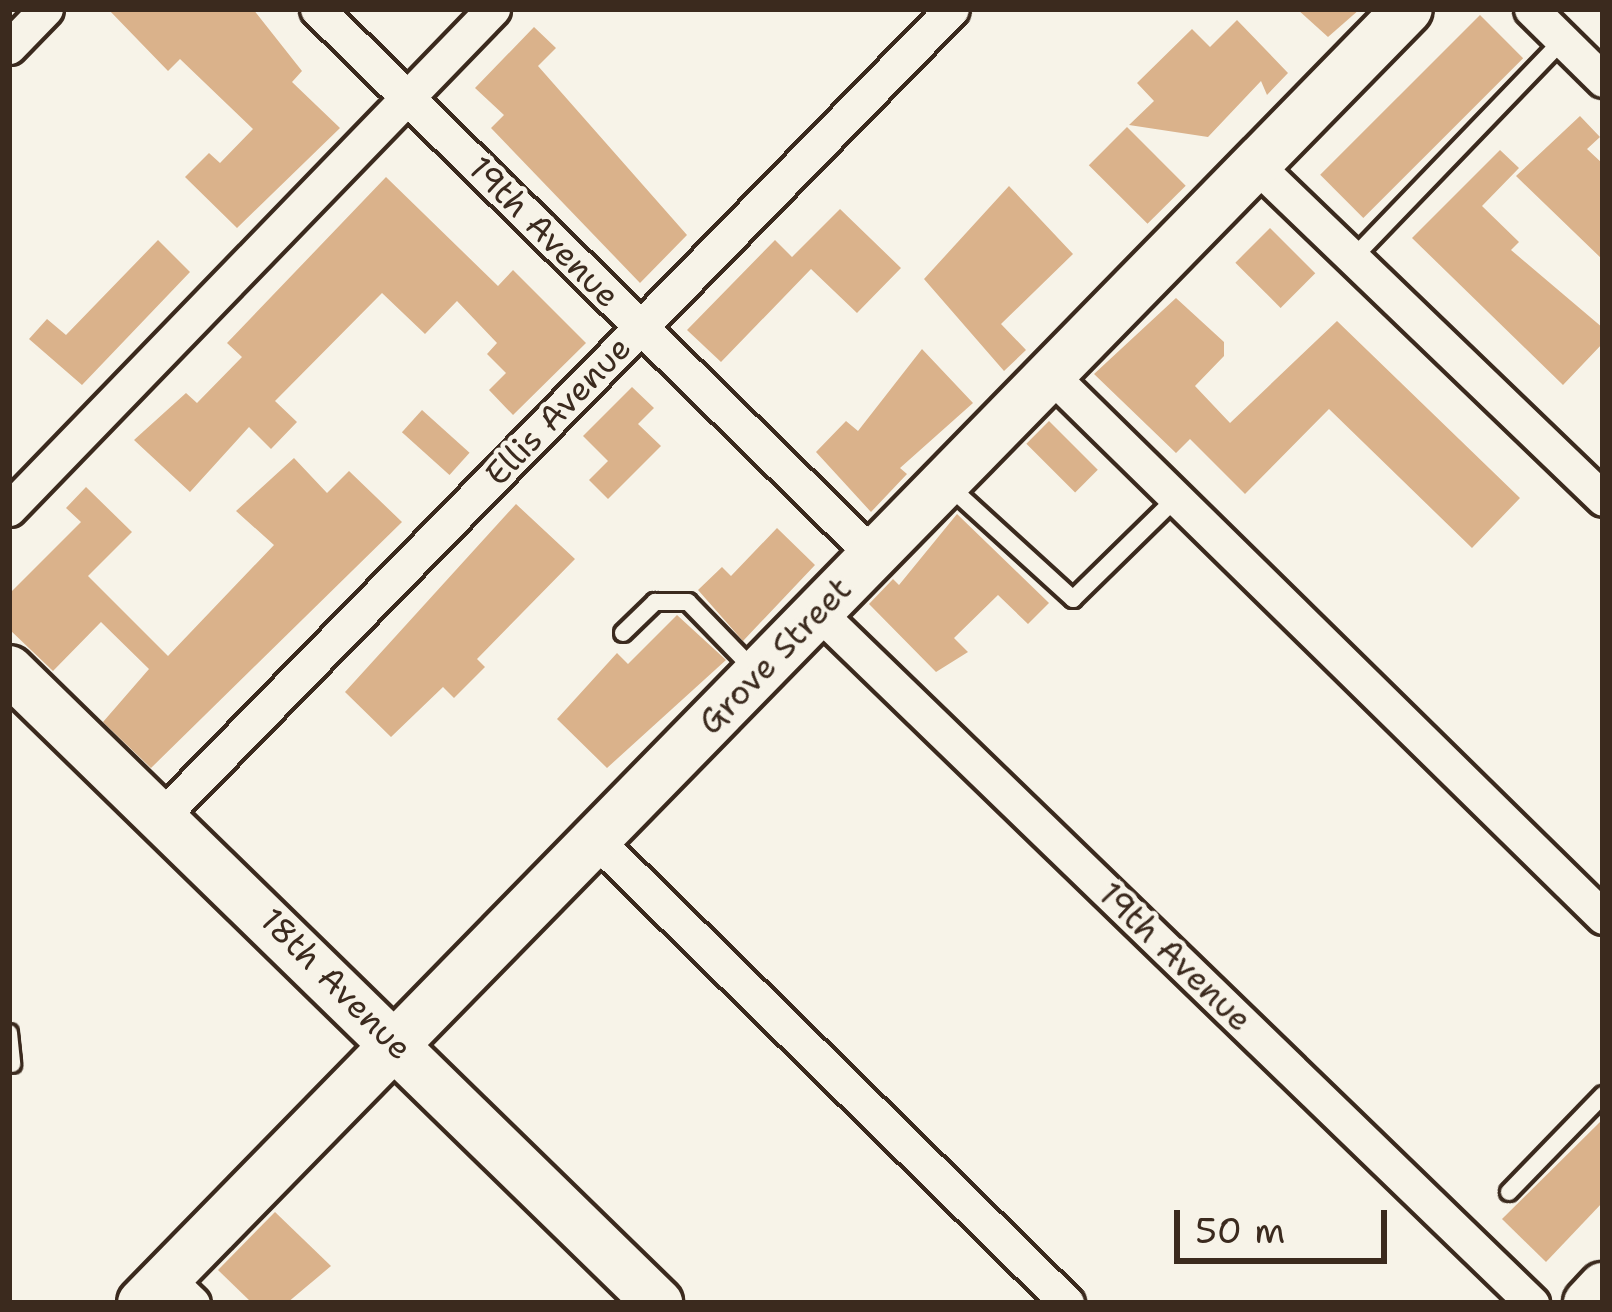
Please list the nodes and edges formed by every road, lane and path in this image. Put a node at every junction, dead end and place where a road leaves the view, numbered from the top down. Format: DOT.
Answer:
graph roads {
  1 [pos="46,9"];
  2 [pos="317,9"];
  3 [pos="493,9"];
  4 [pos="952,9"];
  5 [pos="1408,9"];
  6 [pos="1531,9"];
  7 [pos="1563,40"];
  8 [pos="9,47"];
  9 [pos="1603,80"];
  10 [pos="407,98"];
  11 [pos="1255,164"];
  12 [pos="1353,259"];
  13 [pos="640,327"];
  14 [pos="1050,374"];
  15 [pos="945,482"];
  16 [pos="1175,499"];
  17 [pos="1603,500"];
  18 [pos="9,509"];
  19 [pos="873,555"];
  20 [pos="818,612"];
  21 [pos="623,633"];
  22 [pos="9,670"];
  23 [pos="758,674"];
  24 [pos="164,814"];
  25 [pos="595,839"];
  26 [pos="1603,917"];
  27 [pos="9,1034"];
  28 [pos="396,1043"];
  29 [pos="12,1064"];
  30 [pos="1603,1095"];
  31 [pos="1509,1192"];
  32 [pos="1603,1287"];
  33 [pos="168,1294"];
  34 [pos="658,1303"];
  35 [pos="1067,1303"];
  36 [pos="1532,1303"];
  37 [pos="1588,1303"];
  1 -- 8 [label="street"];
  2 -- 10 [label="street, 19th Avenue"];
  3 -- 10 [label="street"];
  4 -- 13 [label="street, Ellis Avenue"];
  5 -- 11 [label="main road, Grove Street"];
  6 -- 7 [label="street"];
  7 -- 9 [label="street"];
  7 -- 12 [label="lane"];
  10 -- 13 [label="street, 19th Avenue"];
  10 -- 18 [label="street"];
  11 -- 12 [label="street"];
  11 -- 14 [label="main road, Grove Street"];
  12 -- 17 [label="street"];
  13 -- 19 [label="street, 19th Avenue"];
  13 -- 24 [label="street, Ellis Avenue"];
  14 -- 15 [label="main road, Grove Street"];
  14 -- 16 [label="street"];
  15 -- 16 [label="lane"];
  15 -- 19 [label="main road, Grove Street"];
  16 -- 26 [label="street"];
  19 -- 20 [label="main road, Grove Street"];
  20 -- 23 [label="main road, Grove Street"];
  20 -- 36 [label="street, 19th Avenue"];
  21 -- 23 [label="lane"];
  22 -- 24 [label="main road, 18th Avenue"];
  23 -- 25 [label="main road, Grove Street"];
  24 -- 28 [label="main road, 18th Avenue"];
  25 -- 28 [label="main road, Grove Street"];
  25 -- 35 [label="street"];
  27 -- 29 [label="lane"];
  28 -- 33 [label="main road, Grove Street"];
  28 -- 34 [label="main road, 18th Avenue"];
  30 -- 31 [label="lane"];
  32 -- 37 [label="main road"];
}
